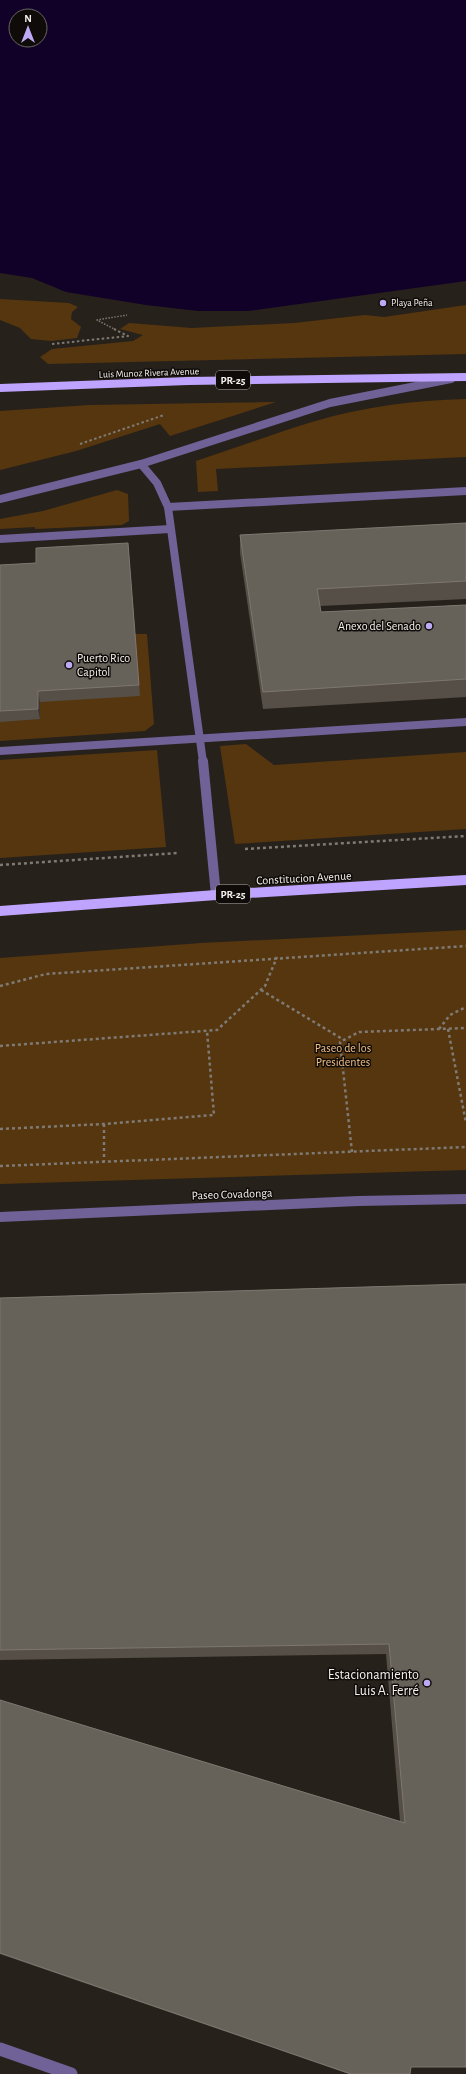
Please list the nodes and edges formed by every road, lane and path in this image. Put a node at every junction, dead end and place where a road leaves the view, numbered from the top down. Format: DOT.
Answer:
graph roads {
  1 [pos="126,315"];
  2 [pos="52,344"];
  3 [pos="463,377"];
  4 [pos="0,388"];
  5 [pos="170,414"];
  6 [pos="73,446"];
  7 [pos="141,464"];
  8 [pos="466,491"];
  9 [pos="0,499"];
  10 [pos="168,507"];
  11 [pos="170,529"];
  12 [pos="0,539"];
  13 [pos="466,722"];
  14 [pos="201,739"];
  15 [pos="0,751"];
  16 [pos="466,880"];
  17 [pos="216,895"];
  18 [pos="0,911"];
  19 [pos="466,946"];
  20 [pos="278,957"];
  21 [pos="0,986"];
  22 [pos="262,990"];
  23 [pos="466,1007"];
  24 [pos="466,1028"];
  25 [pos="439,1029"];
  26 [pos="448,1029"];
  27 [pos="207,1031"];
  28 [pos="344,1040"];
  29 [pos="0,1046"];
  30 [pos="466,1123"];
  31 [pos="104,1124"];
  32 [pos="0,1129"];
  33 [pos="466,1147"];
  34 [pos="352,1152"];
  35 [pos="104,1162"];
  36 [pos="0,1166"];
  37 [pos="466,1199"];
  38 [pos="0,1217"];
  39 [pos="0,2049"];
  40 [pos="71,2074"];
  1 -- 2 [label="path"];
  3 -- 4 [label="main road, Luis Munoz Rivera Avenue / PR-25"];
  3 -- 7 [label="street"];
  5 -- 6 [label="path"];
  7 -- 9 [label="street"];
  7 -- 10 [label="street"];
  8 -- 10 [label="street"];
  10 -- 11 [label="street"];
  11 -- 12 [label="street"];
  11 -- 14 [label="street"];
  13 -- 14 [label="street"];
  14 -- 15 [label="street"];
  14 -- 17 [label="street"];
  16 -- 17 [label="main road, Constitucion Avenue / PR-25"];
  17 -- 18 [label="main road, Constitucion Avenue / PR-25"];
  19 -- 20 [label="path"];
  20 -- 21 [label="path"];
  20 -- 22 [label="path"];
  22 -- 27 [label="path"];
  22 -- 28 [label="path"];
  23 -- 25 [label="path"];
  24 -- 26 [label="path"];
  25 -- 26 [label="path"];
  25 -- 28 [label="path"];
  26 -- 30 [label="path"];
  27 -- 29 [label="path"];
  27 -- 31 [label="path"];
  28 -- 34 [label="path"];
  31 -- 32 [label="path"];
  31 -- 35 [label="path"];
  33 -- 34 [label="path"];
  34 -- 35 [label="path"];
  35 -- 36 [label="path"];
  37 -- 38 [label="street, Paseo Covadonga"];
  39 -- 40 [label="street"];
}
